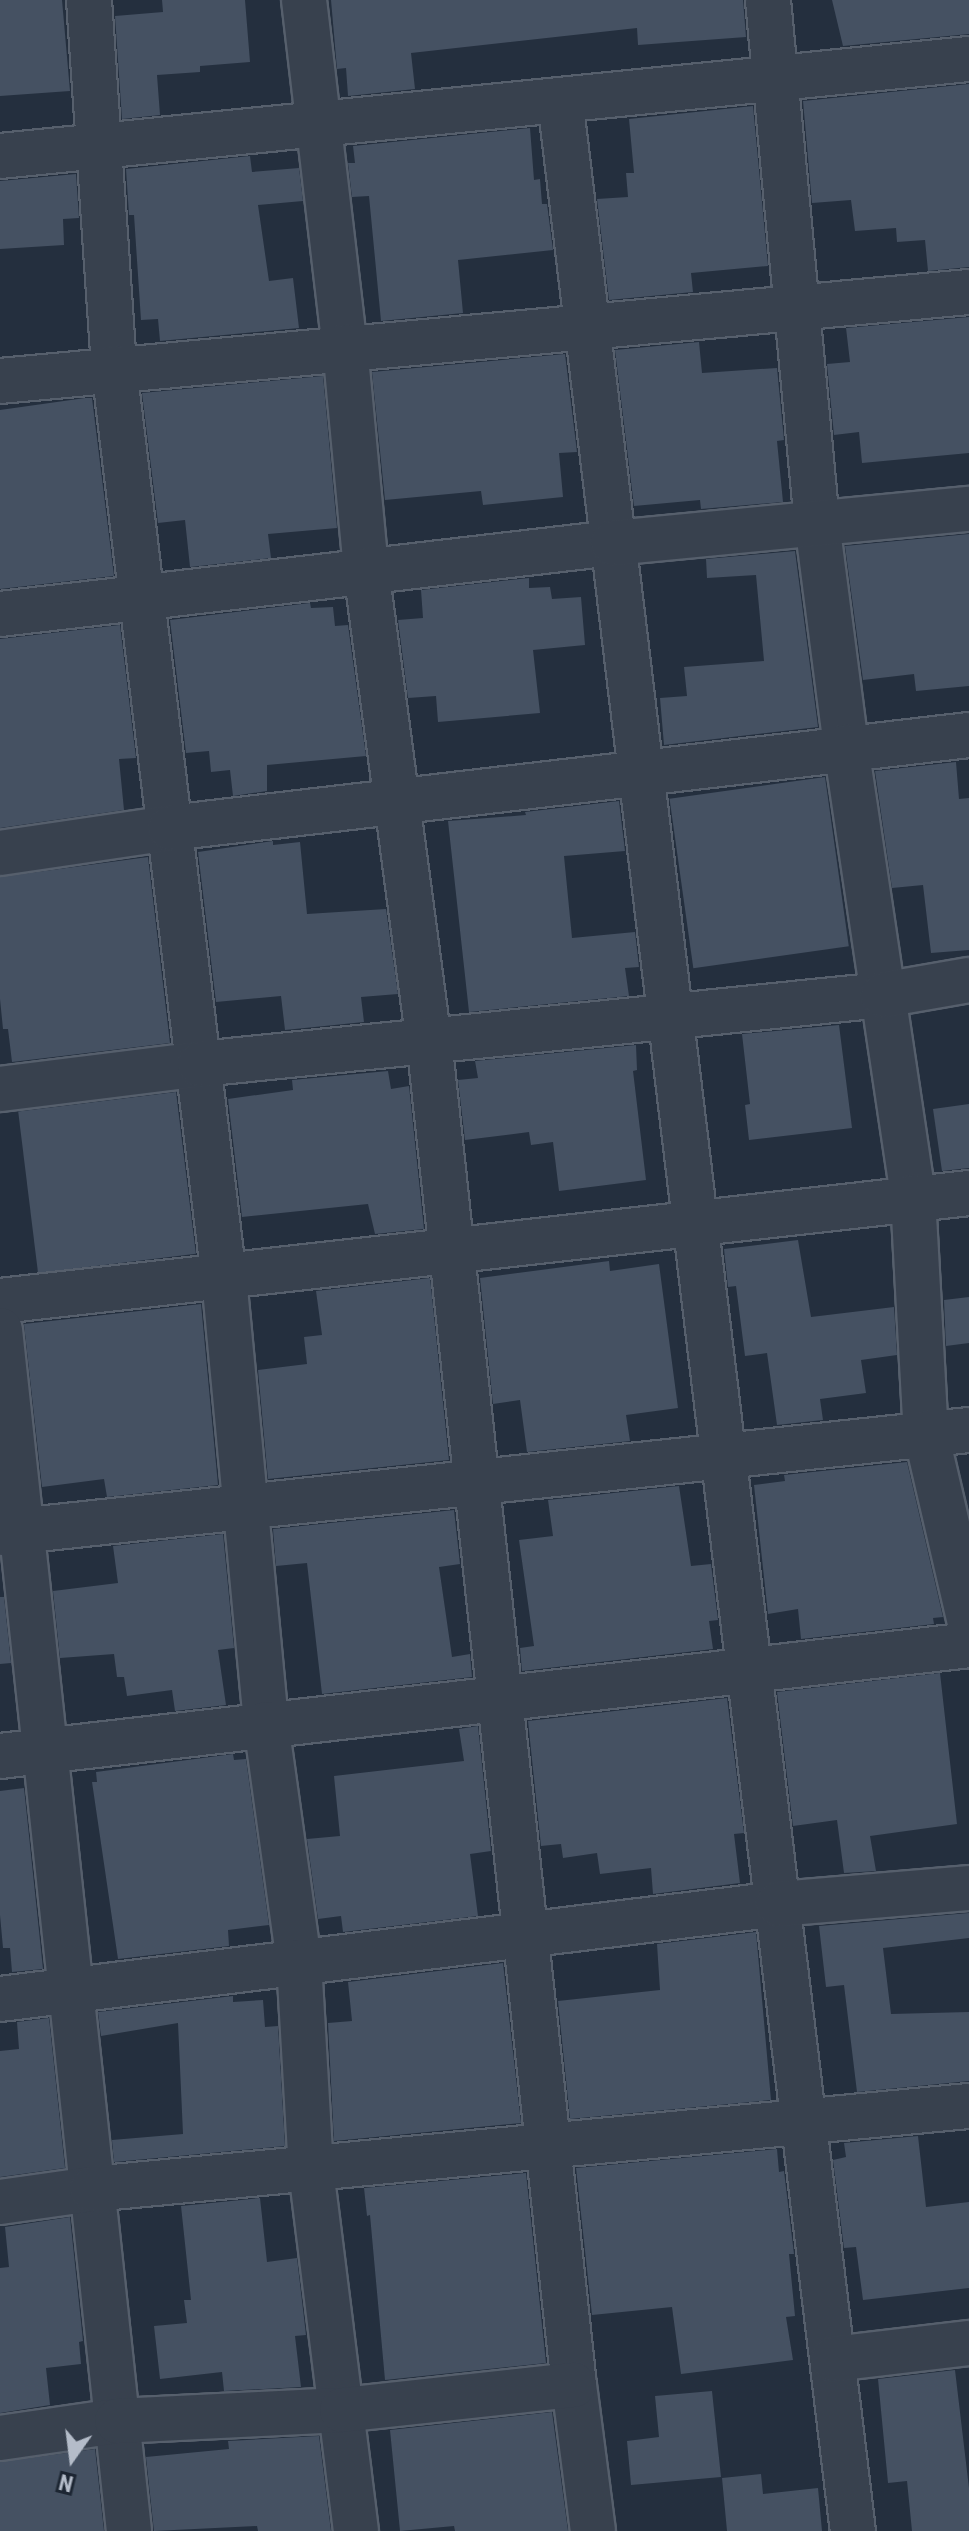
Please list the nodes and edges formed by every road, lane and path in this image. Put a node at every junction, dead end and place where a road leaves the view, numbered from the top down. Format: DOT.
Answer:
graph roads {
  1 [pos="89,0"];
  2 [pos="304,0"];
  3 [pos="768,0"];
  4 [pos="969,59"];
  5 [pos="776,78"];
  6 [pos="560,100"];
  7 [pos="317,124"];
  8 [pos="101,147"];
  9 [pos="0,156"];
  10 [pos="969,292"];
  11 [pos="797,307"];
  12 [pos="588,327"];
  13 [pos="345,347"];
  14 [pos="114,368"];
  15 [pos="0,381"];
  16 [pos="969,509"];
  17 [pos="817,523"];
  18 [pos="613,543"];
  19 [pos="366,570"];
  20 [pos="141,598"];
  21 [pos="0,614"];
  22 [pos="969,735"];
  23 [pos="846,747"];
  24 [pos="642,774"];
  25 [pos="397,801"];
  26 [pos="170,828"];
  27 [pos="0,853"];
  28 [pos="969,980"];
  29 [pos="883,995"];
  30 [pos="671,1016"];
  31 [pos="429,1040"];
  32 [pos="200,1064"];
  33 [pos="0,1089"];
  34 [pos="969,1193"];
  35 [pos="913,1197"];
  36 [pos="696,1223"];
  37 [pos="449,1251"];
  38 [pos="224,1278"];
  39 [pos="0,1301"];
  40 [pos="0,1330"];
  41 [pos="969,1430"];
  42 [pos="926,1434"];
  43 [pos="723,1456"];
  44 [pos="476,1482"];
  45 [pos="247,1504"];
  46 [pos="10,1532"];
  47 [pos="969,1619"];
  48 [pos="969,1645"];
  49 [pos="749,1669"];
  50 [pos="499,1699"];
  51 [pos="266,1724"];
  52 [pos="45,1751"];
  53 [pos="0,1756"];
  54 [pos="969,1888"];
  55 [pos="778,1904"];
  56 [pos="527,1937"];
  57 [pos="299,1962"];
  58 [pos="71,1991"];
  59 [pos="0,1999"];
  60 [pos="969,2106"];
  61 [pos="804,2123"];
  62 [pos="549,2146"];
  63 [pos="311,2170"];
  64 [pos="92,2189"];
  65 [pos="0,2202"];
  66 [pos="969,2343"];
  67 [pos="833,2359"];
  68 [pos="574,2385"];
  69 [pos="342,2410"];
  70 [pos="117,2421"];
  71 [pos="0,2438"];
  72 [pos="129,2531"];
  73 [pos="356,2531"];
  74 [pos="593,2531"];
  75 [pos="853,2531"];
  1 -- 8 [label="street"];
  2 -- 7 [label="street"];
  3 -- 5 [label="street"];
  4 -- 5 [label="street"];
  5 -- 6 [label="street"];
  5 -- 11 [label="street"];
  6 -- 7 [label="street"];
  6 -- 12 [label="street"];
  7 -- 8 [label="street"];
  7 -- 13 [label="street"];
  8 -- 9 [label="street"];
  8 -- 14 [label="street"];
  10 -- 11 [label="street"];
  11 -- 12 [label="street"];
  11 -- 17 [label="street"];
  12 -- 13 [label="street"];
  12 -- 18 [label="street"];
  13 -- 14 [label="street"];
  13 -- 19 [label="street"];
  14 -- 15 [label="street"];
  14 -- 20 [label="street"];
  16 -- 17 [label="street"];
  17 -- 18 [label="street"];
  17 -- 23 [label="street"];
  18 -- 19 [label="street"];
  18 -- 24 [label="street"];
  19 -- 20 [label="street"];
  19 -- 25 [label="street"];
  20 -- 21 [label="street"];
  20 -- 26 [label="street"];
  22 -- 23 [label="street"];
  23 -- 24 [label="street"];
  23 -- 29 [label="street"];
  24 -- 25 [label="street"];
  24 -- 30 [label="street"];
  25 -- 26 [label="street"];
  25 -- 31 [label="street"];
  26 -- 27 [label="street"];
  26 -- 32 [label="street"];
  28 -- 29 [label="street"];
  29 -- 30 [label="street"];
  29 -- 35 [label="street"];
  30 -- 31 [label="street"];
  30 -- 36 [label="street"];
  31 -- 32 [label="street"];
  31 -- 37 [label="street"];
  32 -- 33 [label="street"];
  32 -- 38 [label="street"];
  34 -- 35 [label="street"];
  35 -- 36 [label="street"];
  35 -- 42 [label="street"];
  36 -- 37 [label="street"];
  36 -- 43 [label="street"];
  37 -- 38 [label="street"];
  37 -- 44 [label="street"];
  38 -- 39 [label="street"];
  38 -- 45 [label="street"];
  40 -- 46 [label="street"];
  41 -- 42 [label="street"];
  42 -- 43 [label="street"];
  42 -- 47 [label="street"];
  43 -- 44 [label="street"];
  43 -- 49 [label="street"];
  44 -- 45 [label="street"];
  44 -- 50 [label="street"];
  45 -- 46 [label="street"];
  45 -- 51 [label="street"];
  46 -- 52 [label="street"];
  48 -- 49 [label="street"];
  49 -- 50 [label="street"];
  49 -- 55 [label="street"];
  50 -- 51 [label="street"];
  50 -- 56 [label="street"];
  51 -- 52 [label="street"];
  51 -- 57 [label="street"];
  52 -- 53 [label="street"];
  52 -- 58 [label="street"];
  54 -- 55 [label="street"];
  55 -- 56 [label="street"];
  55 -- 61 [label="street"];
  56 -- 57 [label="street"];
  56 -- 62 [label="street"];
  57 -- 58 [label="street"];
  57 -- 63 [label="street"];
  58 -- 59 [label="street"];
  58 -- 64 [label="street"];
  60 -- 61 [label="street"];
  61 -- 62 [label="street"];
  61 -- 67 [label="street"];
  62 -- 63 [label="street"];
  62 -- 68 [label="street"];
  63 -- 64 [label="street"];
  63 -- 69 [label="street"];
  64 -- 65 [label="street"];
  64 -- 70 [label="street"];
  66 -- 67 [label="street"];
  67 -- 75 [label="street"];
  68 -- 69 [label="street"];
  68 -- 74 [label="street"];
  69 -- 70 [label="street"];
  69 -- 73 [label="street"];
  70 -- 71 [label="street"];
  70 -- 72 [label="street"];
}
